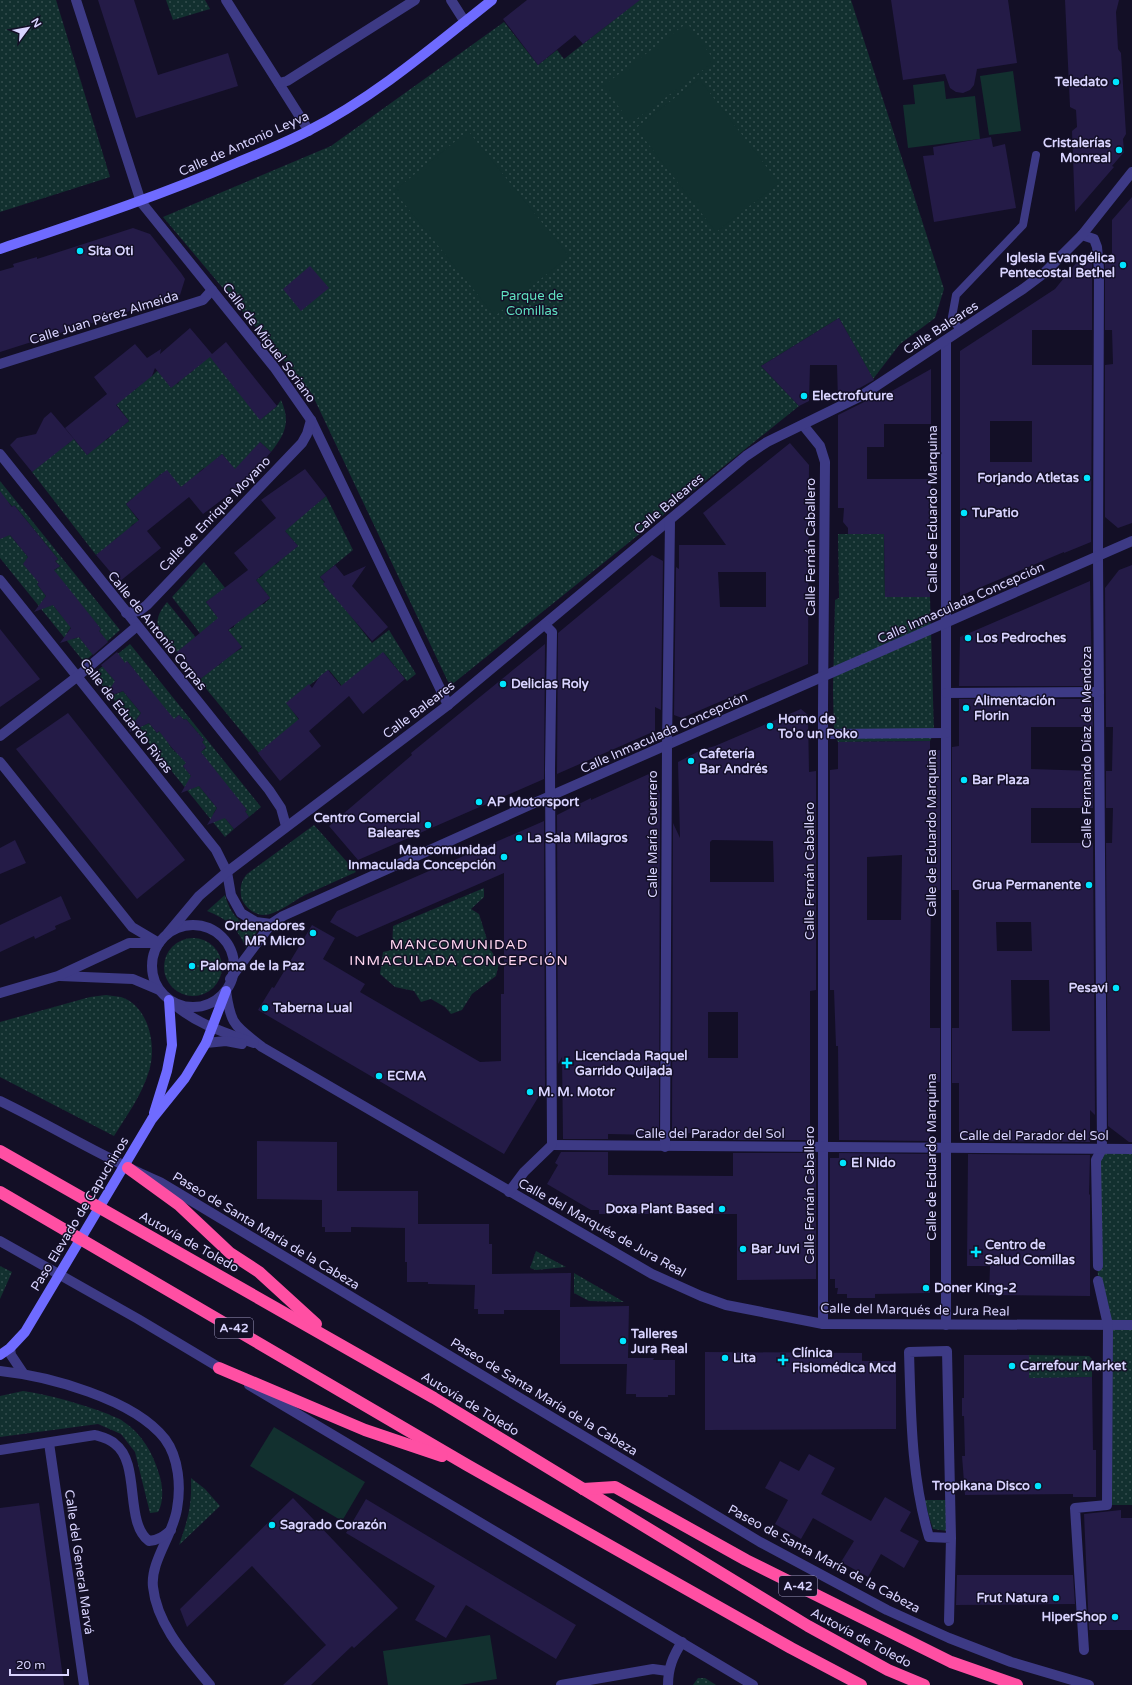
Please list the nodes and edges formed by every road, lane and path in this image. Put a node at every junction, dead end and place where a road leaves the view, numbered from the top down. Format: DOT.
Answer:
graph roads {
  1 [pos="76,0"];
  2 [pos="226,0"];
  3 [pos="415,0"];
  4 [pos="452,0"];
  5 [pos="492,0"];
  6 [pos="465,22"];
  7 [pos="279,83"];
  8 [pos="309,131"];
  9 [pos="1036,155"];
  10 [pos="1132,172"];
  11 [pos="141,202"];
  12 [pos="1082,235"];
  13 [pos="0,249"];
  14 [pos="212,290"];
  15 [pos="960,331"];
  16 [pos="946,341"];
  17 [pos="0,364"];
  18 [pos="311,420"];
  19 [pos="803,425"];
  20 [pos="0,454"];
  21 [pos="670,521"];
  22 [pos="1132,541"];
  23 [pos="1098,557"];
  24 [pos="0,580"];
  25 [pos="126,613"];
  26 [pos="946,623"];
  27 [pos="545,625"];
  28 [pos="136,627"];
  29 [pos="78,676"];
  30 [pos="823,678"];
  31 [pos="1100,692"];
  32 [pos="946,693"];
  33 [pos="448,705"];
  34 [pos="946,733"];
  35 [pos="823,734"];
  36 [pos="0,736"];
  37 [pos="667,746"];
  38 [pos="0,762"];
  39 [pos="551,797"];
  40 [pos="286,826"];
  41 [pos="228,872"];
  42 [pos="271,924"];
  43 [pos="132,927"];
  44 [pos="168,933"];
  45 [pos="129,943"];
  46 [pos="158,943"];
  47 [pos="58,976"];
  48 [pos="230,979"];
  49 [pos="159,990"];
  50 [pos="226,991"];
  51 [pos="0,993"];
  52 [pos="169,1000"];
  53 [pos="212,1027"];
  54 [pos="206,1043"];
  55 [pos="262,1047"];
  56 [pos="0,1101"];
  57 [pos="152,1119"];
  58 [pos="552,1145"];
  59 [pos="665,1147"];
  60 [pos="823,1148"];
  61 [pos="945,1148"];
  62 [pos="1102,1149"];
  63 [pos="1132,1149"];
  64 [pos="0,1151"];
  65 [pos="128,1168"];
  66 [pos="0,1192"];
  67 [pos="510,1192"];
  68 [pos="0,1241"];
  69 [pos="1098,1266"];
  70 [pos="1098,1281"];
  71 [pos="823,1324"];
  72 [pos="946,1325"];
  73 [pos="1108,1325"];
  74 [pos="1132,1325"];
  75 [pos="333,1339"];
  76 [pos="10,1348"];
  77 [pos="0,1355"];
  78 [pos="219,1368"];
  79 [pos="0,1371"];
  80 [pos="23,1373"];
  81 [pos="49,1443"];
  82 [pos="0,1450"];
  83 [pos="467,1465"];
  84 [pos="583,1489"];
  85 [pos="171,1529"];
  86 [pos="951,1538"];
  87 [pos="949,1621"];
  88 [pos="682,1642"];
  89 [pos="1084,1650"];
  90 [pos="668,1672"];
  91 [pos="84,1685"];
  92 [pos="210,1685"];
  93 [pos="561,1685"];
  94 [pos="668,1685"];
  95 [pos="753,1685"];
  96 [pos="861,1685"];
  97 [pos="924,1685"];
  98 [pos="1017,1685"];
  99 [pos="1089,1685"];
  1 -- 11 [label="street, Calle de Miguel Soriano"];
  2 -- 7 [label="street"];
  3 -- 7 [label="street"];
  4 -- 6 [label="street"];
  5 -- 6 [label="street, Calle de Antonio Leyva"];
  6 -- 8 [label="street, Calle de Antonio Leyva"];
  7 -- 8 [label="street"];
  8 -- 11 [label="street, Calle de Antonio Leyva"];
  9 -- 15 [label="lane"];
  10 -- 12 [label="street, Calle Baleares"];
  11 -- 13 [label="street, Calle de Antonio Leyva"];
  11 -- 14 [label="street, Calle de Miguel Soriano"];
  12 -- 15 [label="street, Calle Baleares"];
  12 -- 23 [label="street, Calle Fernando Díaz de Mendoza"];
  14 -- 17 [label="street, Calle Juan Pérez Almeida"];
  14 -- 18 [label="street, Calle de Miguel Soriano"];
  15 -- 16 [label="street, Calle Baleares"];
  16 -- 19 [label="street, Calle Baleares"];
  16 -- 26 [label="street, Calle de Eduardo Marquina"];
  18 -- 25 [label="street, Calle de Enrique Moyano"];
  18 -- 33 [label="street, Calle de Miguel Soriano"];
  19 -- 21 [label="street, Calle Baleares"];
  19 -- 30 [label="street, Calle Fernán Caballero"];
  20 -- 25 [label="street, Calle de Antonio Corpas"];
  21 -- 27 [label="street, Calle Baleares"];
  21 -- 37 [label="street, Calle María Guerrero"];
  22 -- 23 [label="street, Calle Inmaculada Concepción"];
  23 -- 26 [label="street, Calle Inmaculada Concepción"];
  23 -- 31 [label="street, Calle Fernando Díaz de Mendoza"];
  24 -- 29 [label="street, Calle de Eduardo Rivas"];
  25 -- 28 [label="street, Calle de Antonio Corpas"];
  26 -- 30 [label="street, Calle Inmaculada Concepción"];
  26 -- 32 [label="street, Calle de Eduardo Marquina"];
  27 -- 33 [label="street, Calle Baleares"];
  27 -- 39 [label="street"];
  28 -- 29 [label="street"];
  28 -- 40 [label="street, Calle de Antonio Corpas"];
  29 -- 36 [label="street"];
  29 -- 41 [label="street, Calle de Eduardo Rivas"];
  30 -- 35 [label="street, Calle Fernán Caballero"];
  30 -- 37 [label="street, Calle Inmaculada Concepción"];
  31 -- 32 [label="street"];
  31 -- 62 [label="street, Calle Fernando Díaz de Mendoza"];
  32 -- 34 [label="street, Calle de Eduardo Marquina"];
  33 -- 40 [label="street, Calle Baleares"];
  34 -- 35 [label="street"];
  34 -- 61 [label="street, Calle de Eduardo Marquina"];
  35 -- 60 [label="street, Calle Fernán Caballero"];
  37 -- 39 [label="street, Calle Inmaculada Concepción"];
  37 -- 59 [label="street, Calle María Guerrero"];
  38 -- 43 [label="street"];
  39 -- 42 [label="street, Calle Inmaculada Concepción"];
  39 -- 58 [label="street"];
  40 -- 41 [label="street, Calle Baleares"];
  41 -- 42 [label="street"];
  41 -- 44 [label="street, Calle Baleares"];
  42 -- 48 [label="street, Calle Inmaculada Concepción"];
  43 -- 45 [label="street"];
  43 -- 46 [label="street"];
  44 -- 46 [label="street"];
  44 -- 48 [label="street"];
  45 -- 46 [label="street"];
  45 -- 47 [label="street"];
  46 -- 49 [label="street"];
  47 -- 49 [label="street"];
  47 -- 51 [label="street"];
  48 -- 50 [label="street"];
  49 -- 52 [label="street"];
  50 -- 52 [label="street"];
  50 -- 53 [label="street, Paso Elevado de Capuchinos"];
  50 -- 55 [label="street, Calle del Marqués de Jura Real"];
  52 -- 53 [label="street, Calle del Marqués de Jura Real"];
  52 -- 57 [label="street, Paso Elevado de Capuchinos"];
  53 -- 54 [label="street, Paso Elevado de Capuchinos"];
  53 -- 55 [label="street, Calle del Marqués de Jura Real"];
  54 -- 55 [label="street, Calle del Marqués de Jura Real"];
  54 -- 57 [label="street, Paso Elevado de Capuchinos"];
  55 -- 67 [label="street, Calle del Marqués de Jura Real"];
  56 -- 65 [label="street, Paseo de Santa María de la Cabeza"];
  57 -- 76 [label="street, Paso Elevado de Capuchinos"];
  58 -- 59 [label="street, Calle del Parador del Sol"];
  58 -- 67 [label="street"];
  59 -- 60 [label="street, Calle del Parador del Sol"];
  60 -- 61 [label="street, Calle del Parador del Sol"];
  60 -- 71 [label="street, Calle Fernán Caballero"];
  61 -- 62 [label="street, Calle del Parador del Sol"];
  61 -- 72 [label="street, Calle de Eduardo Marquina"];
  62 -- 63 [label="street, Calle del Parador del Sol"];
  62 -- 69 [label="street, Calle Fernando Díaz de Mendoza"];
  64 -- 75 [label="highway, Autovía de Toledo / A-42"];
  65 -- 75 [label="highway, A-42"];
  65 -- 99 [label="street, Paseo de Santa María de la Cabeza"];
  66 -- 83 [label="highway, A-42"];
  67 -- 71 [label="street, Calle del Marqués de Jura Real"];
  68 -- 78 [label="street"];
  70 -- 73 [label="street"];
  71 -- 72 [label="street, Calle del Marqués de Jura Real"];
  72 -- 73 [label="street, Calle del Marqués de Jura Real"];
  73 -- 74 [label="street, Calle del Marqués de Jura Real"];
  73 -- 89 [label="street"];
  75 -- 84 [label="highway, Autovía de Toledo / A-42"];
  76 -- 77 [label="street, Paso Elevado de Capuchinos"];
  76 -- 80 [label="street"];
  78 -- 83 [label="highway"];
  78 -- 88 [label="street"];
  79 -- 80 [label="street"];
  80 -- 85 [label="street"];
  81 -- 82 [label="street"];
  81 -- 85 [label="street"];
  81 -- 91 [label="street, Calle del General Marvá"];
  83 -- 96 [label="highway, A-42"];
  84 -- 97 [label="highway, Autovía de Toledo / A-42"];
  84 -- 98 [label="highway, A-42"];
  85 -- 92 [label="street"];
  86 -- 86 [label="street"];
  86 -- 87 [label="street"];
  88 -- 90 [label="street"];
  88 -- 95 [label="street"];
  90 -- 93 [label="street"];
  90 -- 94 [label="street"];
}
